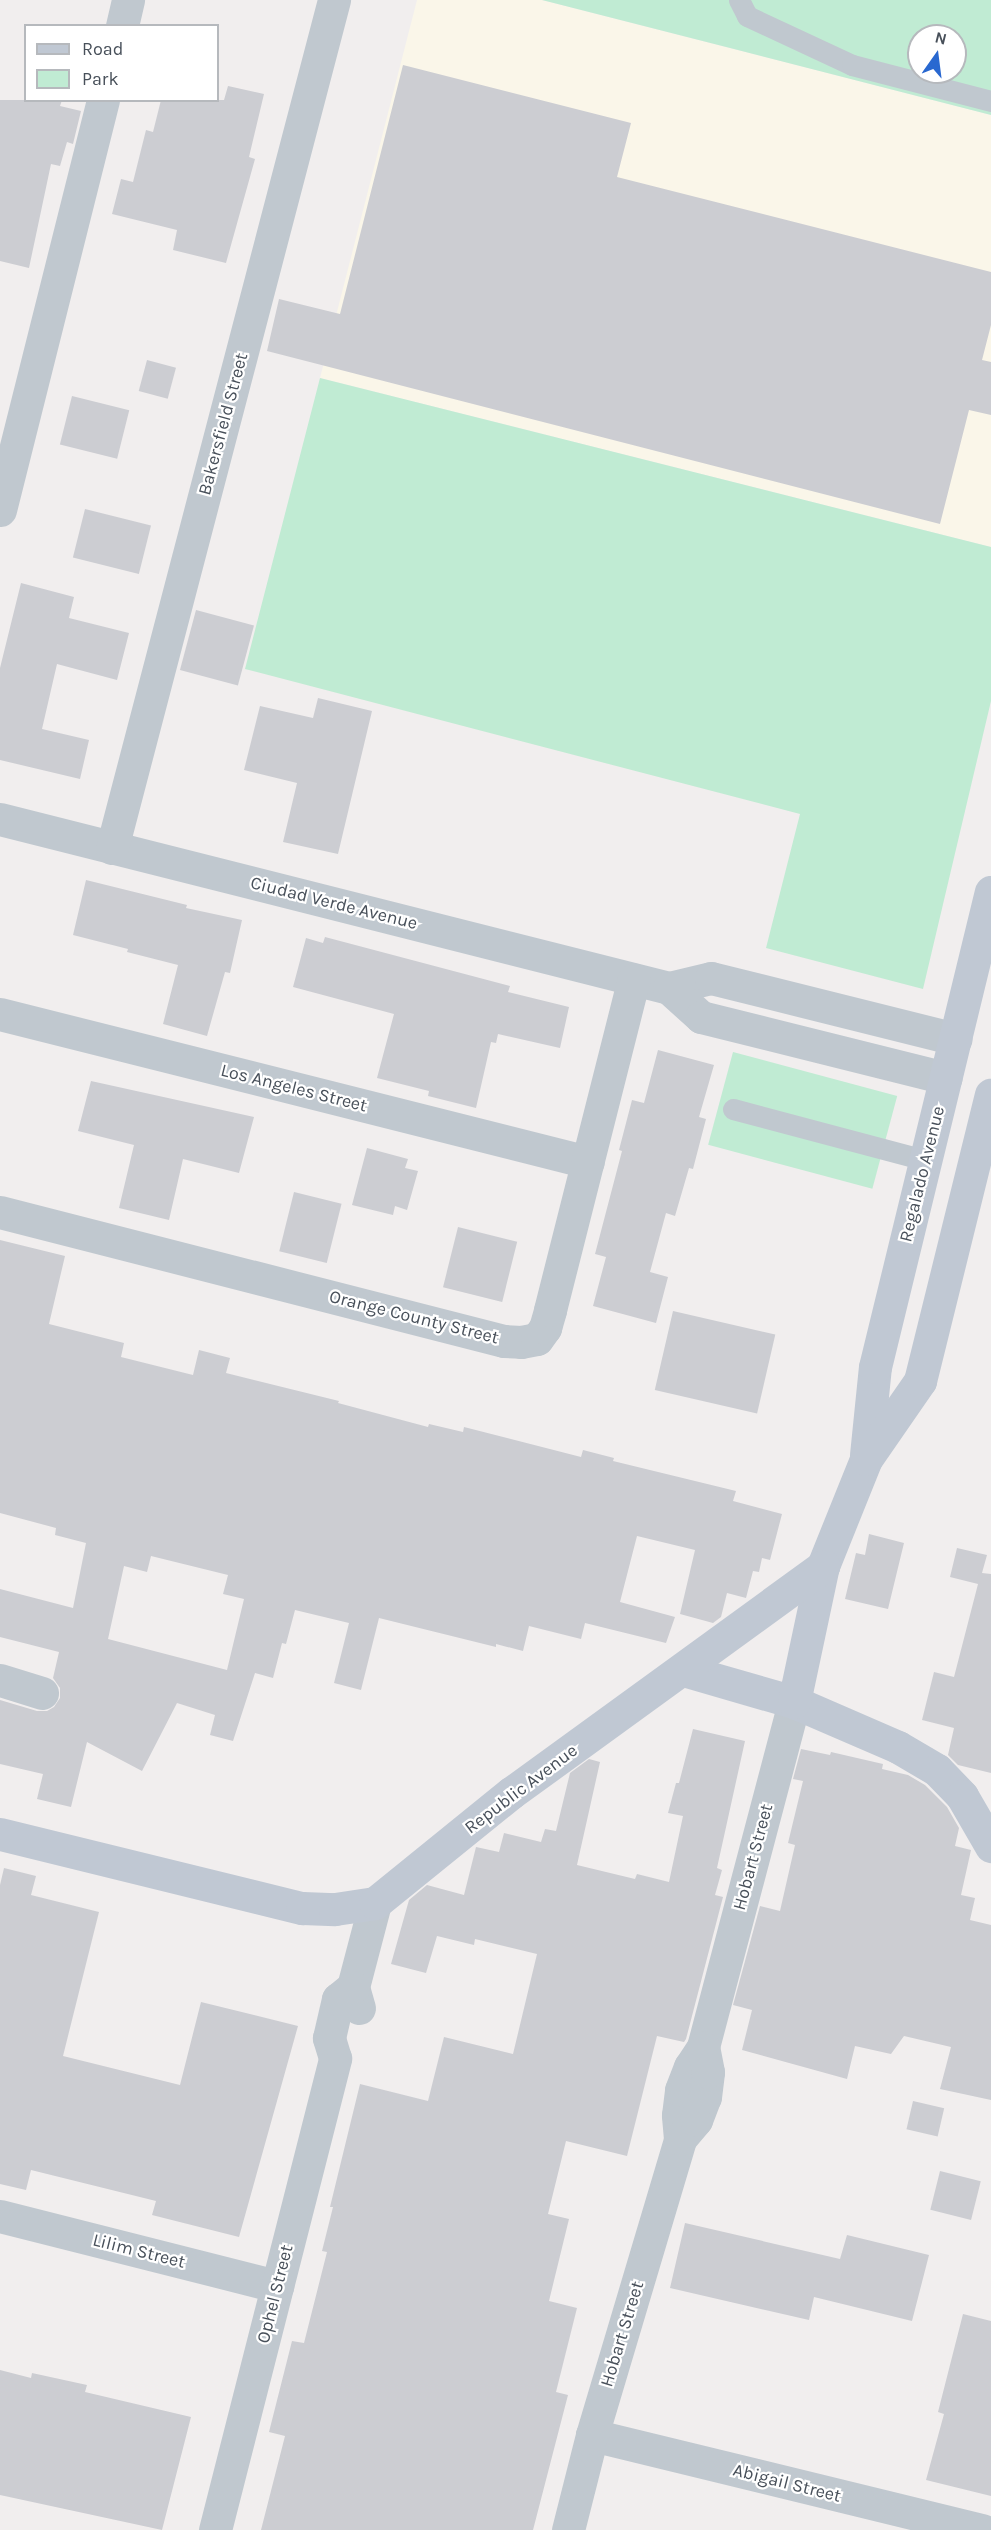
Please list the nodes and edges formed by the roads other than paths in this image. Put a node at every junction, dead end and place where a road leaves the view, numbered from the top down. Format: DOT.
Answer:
graph roads {
  1 [pos="128,0"];
  2 [pos="334,0"];
  3 [pos="739,0"];
  4 [pos="122,24"];
  5 [pos="991,101"];
  6 [pos="102,102"];
  7 [pos="0,510"];
  8 [pos="0,819"];
  9 [pos="112,848"];
  10 [pos="991,892"];
  11 [pos="634,979"];
  12 [pos="669,988"];
  13 [pos="809,1002"];
  14 [pos="0,1014"];
  15 [pos="955,1039"];
  16 [pos="799,1042"];
  17 [pos="946,1077"];
  18 [pos="991,1095"];
  19 [pos="733,1108"];
  20 [pos="926,1160"];
  21 [pos="588,1162"];
  22 [pos="0,1212"];
  23 [pos="866,1459"];
  24 [pos="822,1566"];
  25 [pos="683,1670"];
  26 [pos="0,1680"];
  27 [pos="42,1693"];
  28 [pos="794,1702"];
  29 [pos="0,1834"];
  30 [pos="991,1846"];
  31 [pos="375,1903"];
  32 [pos="0,2216"];
  33 [pos="278,2286"];
  34 [pos="592,2435"];
  35 [pos="215,2530"];
  36 [pos="568,2530"];
  37 [pos="983,2530"];
  1 -- 4 [label="street"];
  2 -- 9 [label="street, Bakersfield Street"];
  3 -- 5 [label="lane"];
  6 -- 7 [label="street"];
  8 -- 9 [label="street, Ciudad Verde Avenue"];
  9 -- 11 [label="street, Ciudad Verde Avenue"];
  10 -- 15 [label="main road, Regalado Avenue"];
  11 -- 12 [label="street, Ciudad Verde Avenue"];
  11 -- 21 [label="street, Orange County Street"];
  12 -- 13 [label="street, Ciudad Verde Avenue"];
  12 -- 16 [label="street, Ciudad Verde Avenue"];
  13 -- 15 [label="street, Ciudad Verde Avenue"];
  13 -- 16 [label="street"];
  14 -- 21 [label="street, Los Angeles Street"];
  15 -- 17 [label="main road, Regalado Avenue"];
  16 -- 17 [label="street, Ciudad Verde Avenue"];
  17 -- 20 [label="main road, Regalado Avenue"];
  18 -- 23 [label="main road, Regalado Avenue"];
  19 -- 20 [label="lane"];
  20 -- 23 [label="main road, Regalado Avenue"];
  21 -- 22 [label="street, Orange County Street"];
  23 -- 24 [label="main road, Regalado Avenue"];
  24 -- 25 [label="main road"];
  24 -- 28 [label="main road, Regalado Avenue"];
  25 -- 28 [label="main road"];
  25 -- 31 [label="main road, Republic Avenue"];
  26 -- 27 [label="street"];
  28 -- 30 [label="main road"];
  28 -- 34 [label="street, Hobart Street"];
  29 -- 31 [label="main road"];
  31 -- 33 [label="street, Ophel Street"];
  32 -- 33 [label="street, Lilim Street"];
  33 -- 35 [label="street, Ophel Street"];
  34 -- 36 [label="street, Hobart Street"];
  34 -- 37 [label="street, Abigail Street"];
}
